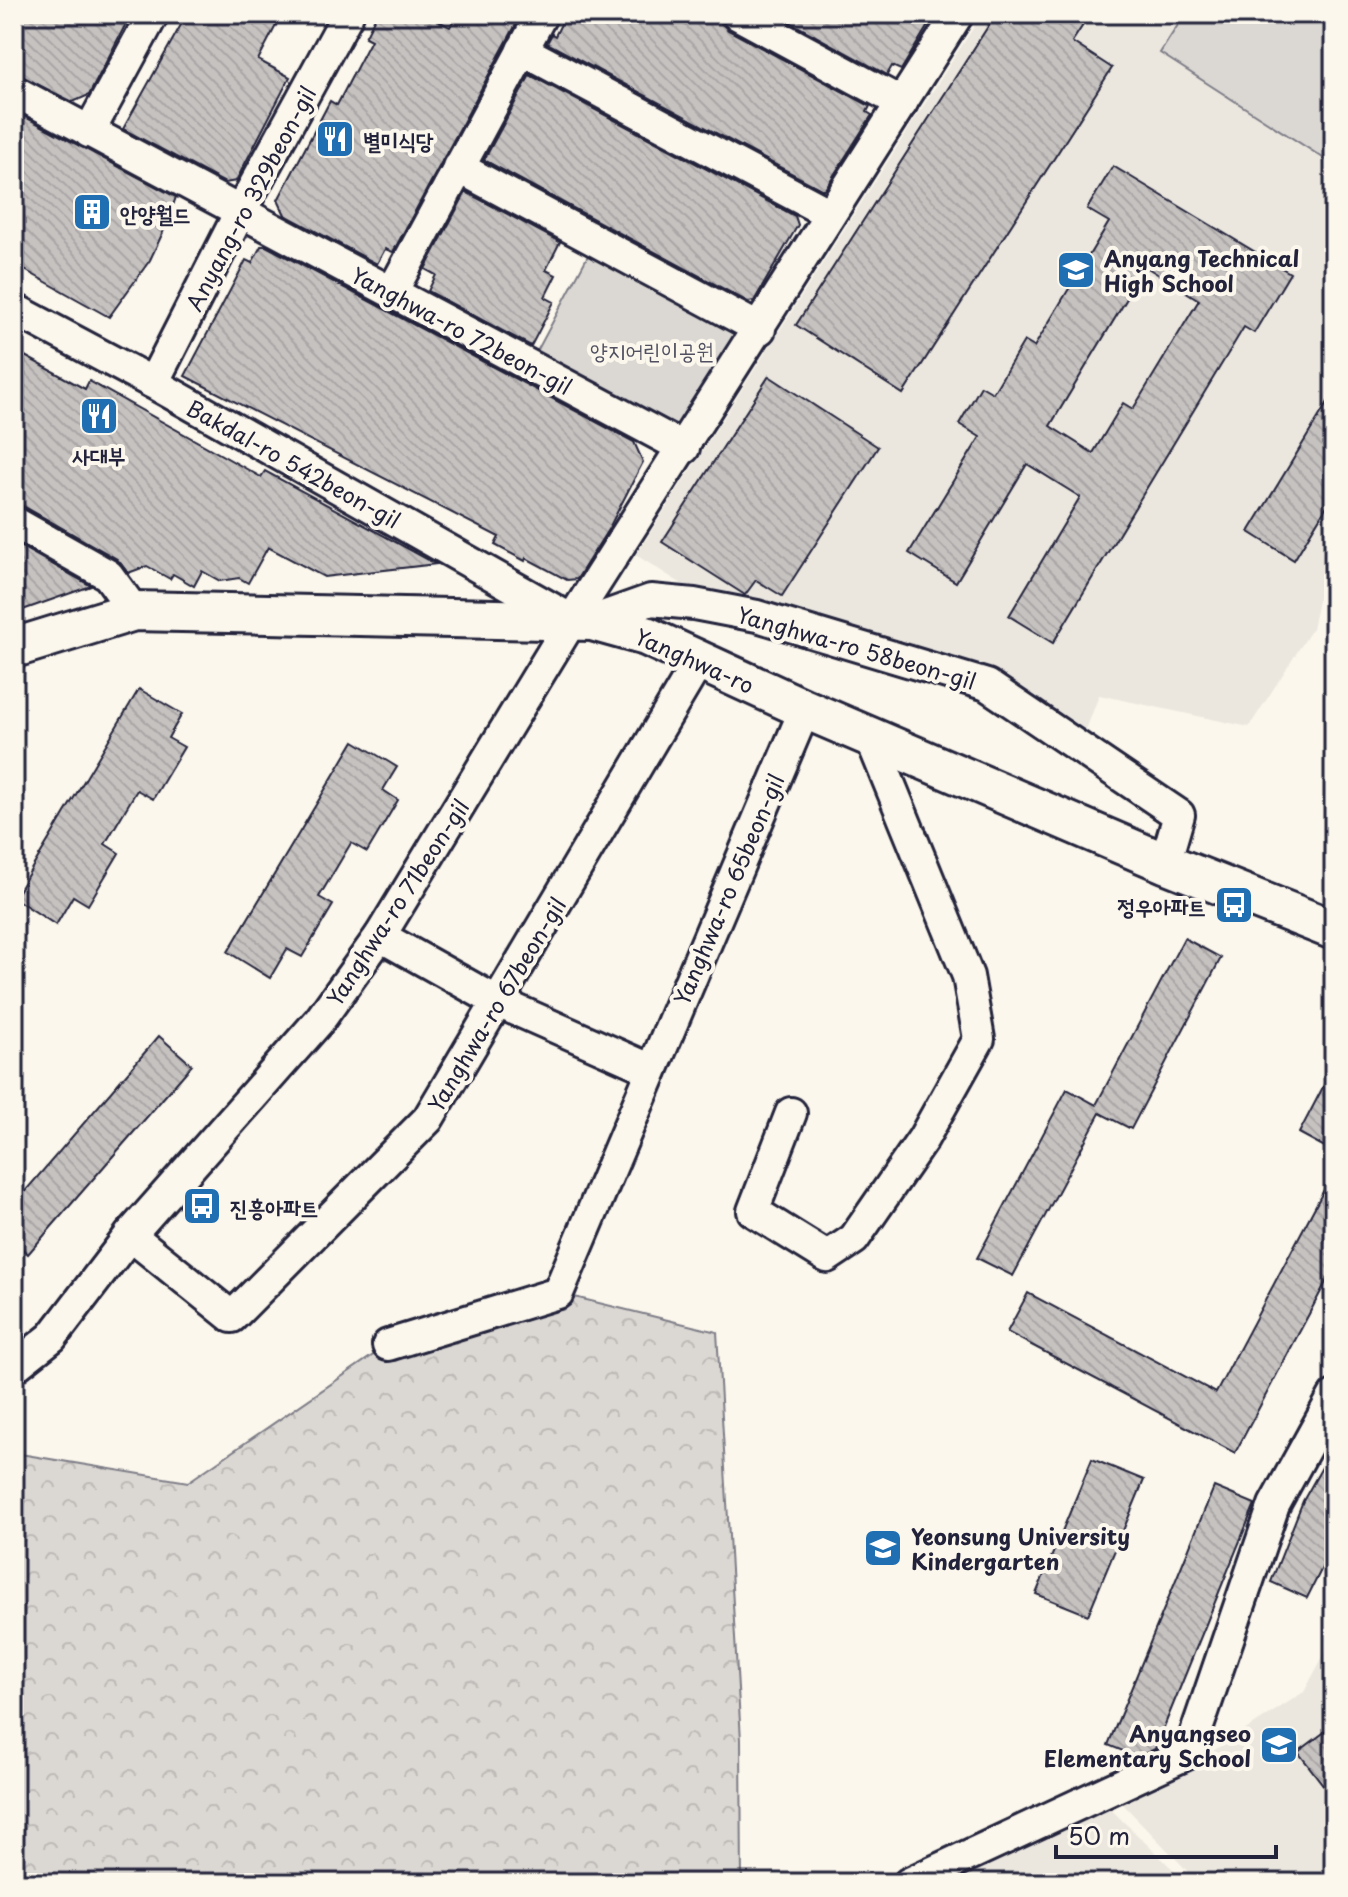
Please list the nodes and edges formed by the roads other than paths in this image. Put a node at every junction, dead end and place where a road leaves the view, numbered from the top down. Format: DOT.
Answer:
graph roads {
  1 [pos="153,14"];
  2 [pos="348,14"];
  3 [pos="542,14"];
  4 [pos="737,14"];
  5 [pos="958,14"];
  6 [pos="522,50"];
  7 [pos="14,91"];
  8 [pos="902,103"];
  9 [pos="89,132"];
  10 [pos="458,167"];
  11 [pos="240,212"];
  12 [pos="830,214"];
  13 [pos="392,292"];
  14 [pos="14,309"];
  15 [pos="760,329"];
  16 [pos="153,383"];
  17 [pos="684,448"];
  18 [pos="14,522"];
  19 [pos="134,611"];
  20 [pos="582,620"];
  21 [pos="14,648"];
  22 [pos="699,661"];
  23 [pos="805,709"];
  24 [pos="870,736"];
  25 [pos="1165,863"];
  26 [pos="1334,930"];
  27 [pos="380,936"];
  28 [pos="498,1002"];
  29 [pos="652,1070"];
  30 [pos="791,1113"];
  31 [pos="130,1235"];
  32 [pos="388,1345"];
  33 [pos="14,1367"];
  34 [pos="1334,1396"];
  35 [pos="909,1883"];
  1 -- 9 [label="street"];
  2 -- 11 [label="street, Anyang-ro 329beon-gil"];
  3 -- 6 [label="street"];
  4 -- 8 [label="street"];
  5 -- 8 [label="street"];
  6 -- 10 [label="street"];
  6 -- 12 [label="street"];
  7 -- 9 [label="street, Yanghwa-ro 72beon-gil"];
  8 -- 12 [label="street"];
  9 -- 11 [label="street, Yanghwa-ro 72beon-gil"];
  10 -- 13 [label="street"];
  10 -- 15 [label="street"];
  11 -- 13 [label="street, Yanghwa-ro 72beon-gil"];
  11 -- 16 [label="street, Anyang-ro 329beon-gil"];
  12 -- 15 [label="street"];
  13 -- 17 [label="street, Yanghwa-ro 72beon-gil"];
  14 -- 16 [label="street, Bakdal-ro 542beon-gil"];
  15 -- 17 [label="street"];
  16 -- 20 [label="street, Bakdal-ro 542beon-gil"];
  17 -- 20 [label="street"];
  18 -- 19 [label="street"];
  19 -- 20 [label="street, Yanghwa-ro"];
  19 -- 21 [label="street, Yanghwa-ro"];
  20 -- 22 [label="street, Yanghwa-ro"];
  20 -- 25 [label="street, Yanghwa-ro 58beon-gil"];
  20 -- 27 [label="street, Yanghwa-ro 71beon-gil"];
  22 -- 23 [label="street, Yanghwa-ro"];
  22 -- 28 [label="street, Yanghwa-ro 67beon-gil"];
  23 -- 24 [label="street, Yanghwa-ro"];
  23 -- 29 [label="street, Yanghwa-ro 65beon-gil"];
  24 -- 25 [label="street, Yanghwa-ro"];
  24 -- 30 [label="street"];
  25 -- 26 [label="street, Yanghwa-ro"];
  27 -- 28 [label="street"];
  27 -- 31 [label="street, Yanghwa-ro 71beon-gil"];
  28 -- 29 [label="street"];
  28 -- 31 [label="street, Yanghwa-ro 67beon-gil"];
  29 -- 32 [label="street, Yanghwa-ro 65beon-gil"];
  31 -- 33 [label="street, Yanghwa-ro 71beon-gil"];
  34 -- 35 [label="street"];
}
